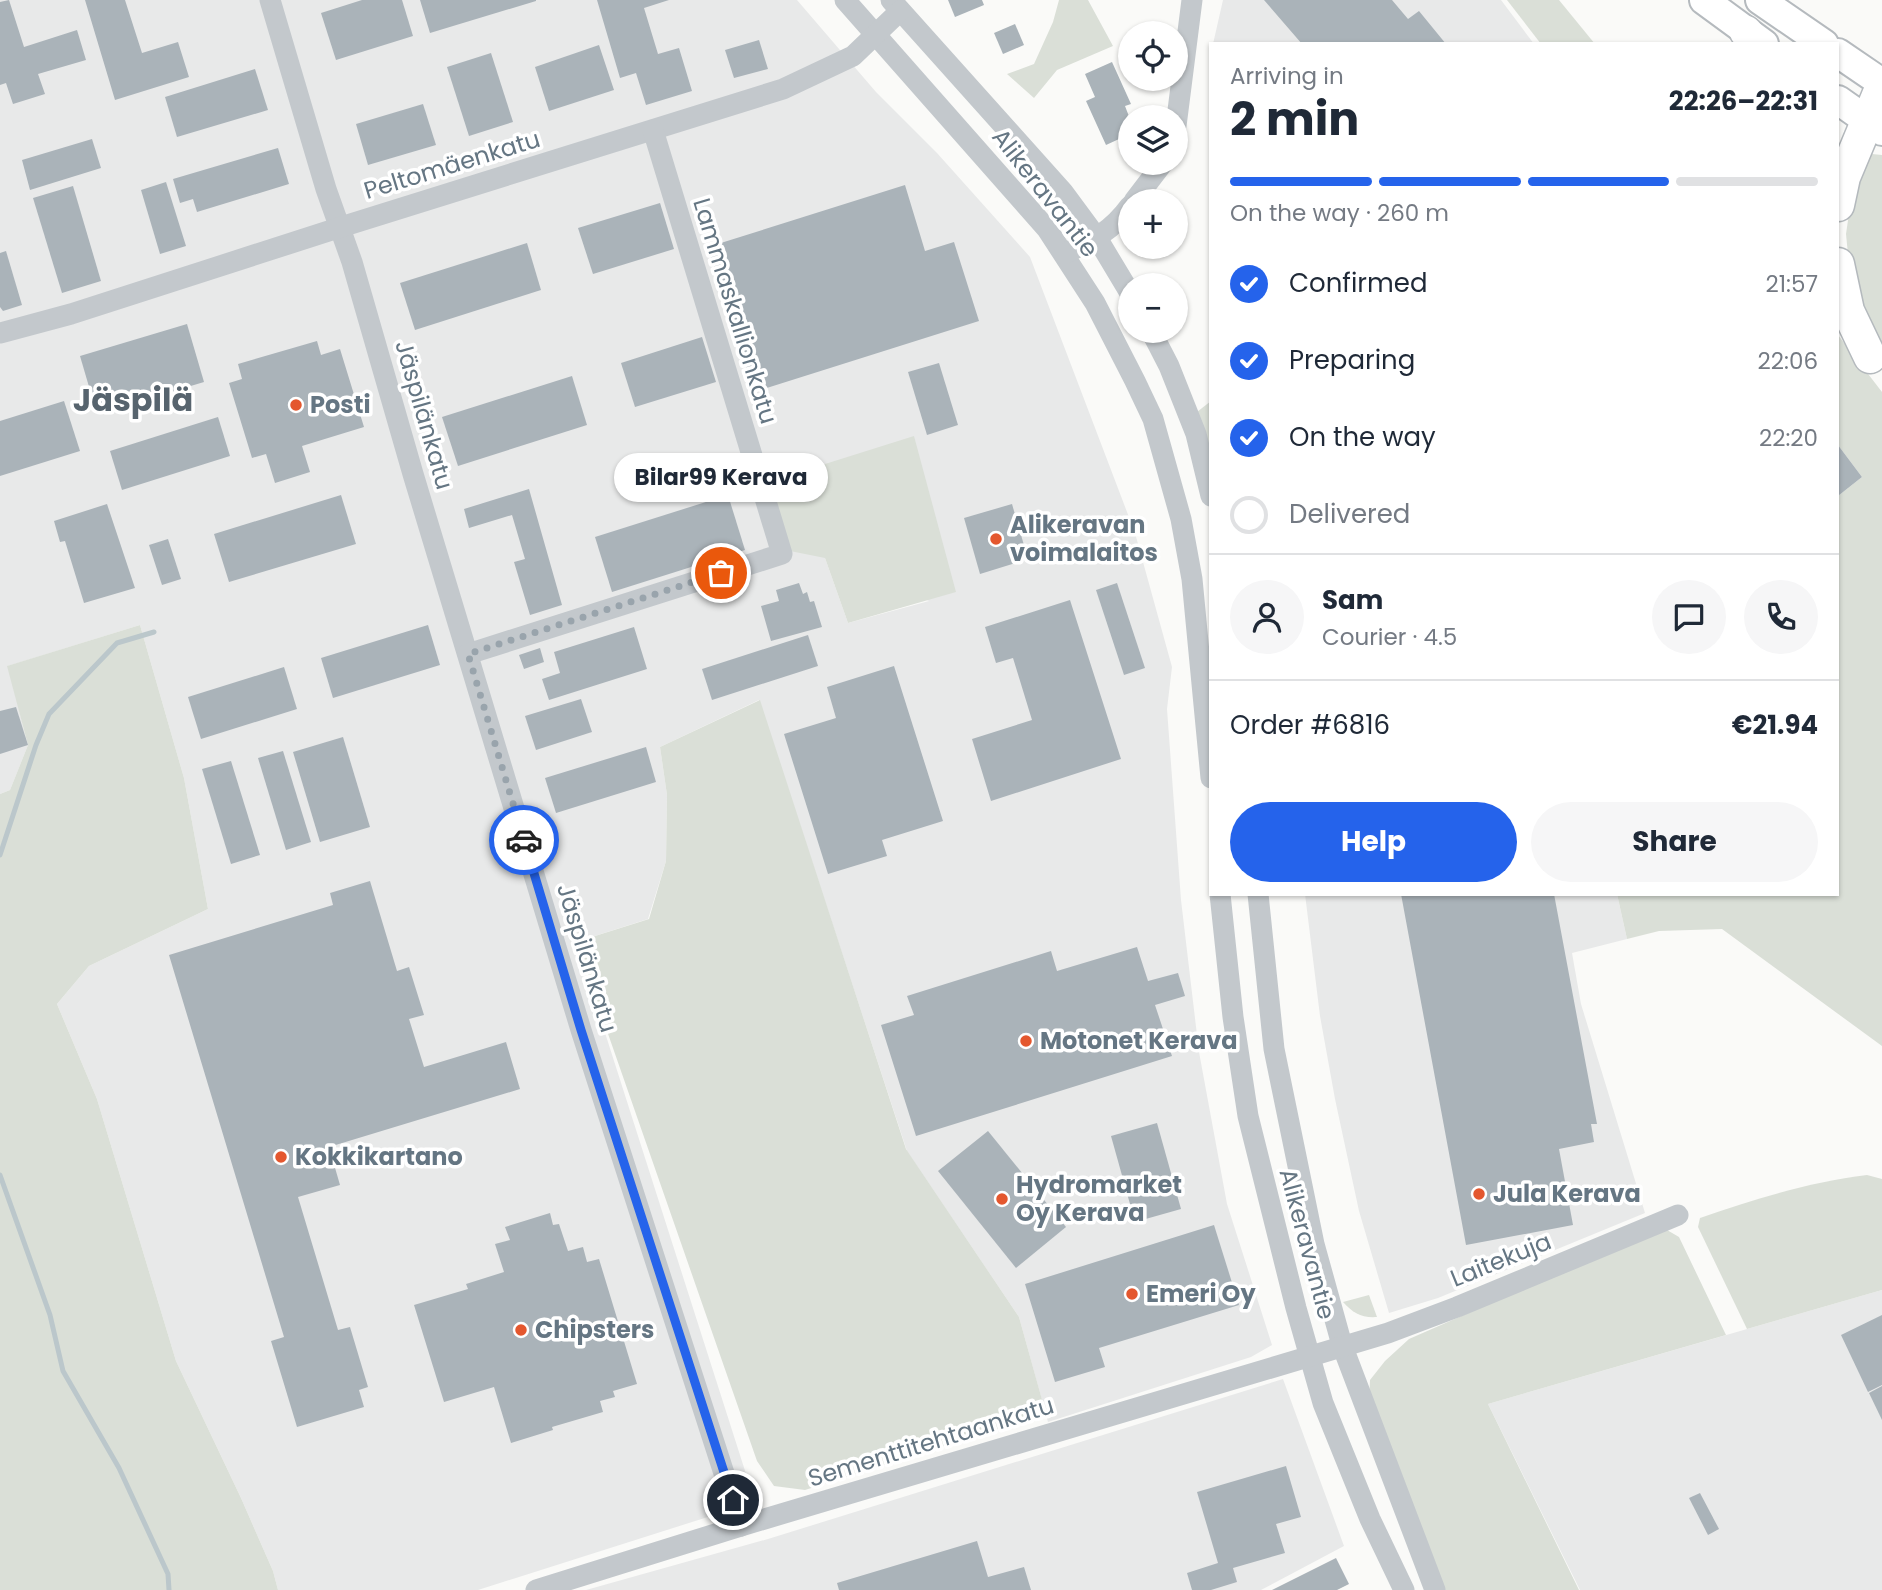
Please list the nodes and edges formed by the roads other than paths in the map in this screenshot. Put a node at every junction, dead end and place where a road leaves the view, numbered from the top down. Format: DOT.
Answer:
graph roads {
  1 [pos="270,0"];
  2 [pos="845,0"];
  3 [pos="1192,0"];
  4 [pos="1704,0"];
  5 [pos="1760,0"];
  6 [pos="895,6"];
  7 [pos="877,35"];
  8 [pos="1755,40"];
  9 [pos="1821,42"];
  10 [pos="1839,54"];
  11 [pos="1882,84"];
  12 [pos="1839,101"];
  13 [pos="1179,105"];
  14 [pos="1874,126"];
  15 [pos="653,130"];
  16 [pos="1154,175"];
  17 [pos="1143,189"];
  18 [pos="1839,200"];
  19 [pos="1118,223"];
  20 [pos="341,227"];
  21 [pos="1097,238"];
  22 [pos="1064,254"];
  23 [pos="1839,269"];
  24 [pos="1118,273"];
  25 [pos="1839,307"];
  26 [pos="0,333"];
  27 [pos="1158,343"];
  28 [pos="1876,366"];
  29 [pos="1209,488"];
  30 [pos="468,654"];
  31 [pos="1209,757"];
  32 [pos="1220,896"];
  33 [pos="1258,896"];
  34 [pos="1678,1215"];
  35 [pos="1342,1345"];
  36 [pos="1310,1355"];
  37 [pos="741,1526"];
  38 [pos="536,1590"];
  39 [pos="1404,1590"];
  40 [pos="1435,1590"];
  1 -- 20 [label="street, Jäspilänkatu"];
  2 -- 7 [label="street, Alikeravantie"];
  3 -- 13 [label="street"];
  4 -- 8 [label="main road"];
  5 -- 9 [label="main road"];
  6 -- 7 [label="street, Peltomäenkatu"];
  6 -- 21 [label="street, Alikeravantie"];
  7 -- 15 [label="street, Peltomäenkatu"];
  7 -- 22 [label="street, Alikeravantie"];
  10 -- 11 [label="main road"];
  11 -- 14 [label="highway"];
  12 -- 14 [label="main road"];
  14 -- 18 [label="highway"];
  15 -- 20 [label="street, Peltomäenkatu"];
  15 -- 30 [label="street, Lammaskallionkatu"];
  16 -- 17 [label="street"];
  19 -- 21 [label="street"];
  20 -- 26 [label="street, Peltomäenkatu"];
  20 -- 30 [label="street, Jäspilänkatu"];
  21 -- 22 [label="street"];
  21 -- 24 [label="street, Alikeravantie"];
  22 -- 31 [label="street, Alikeravantie"];
  23 -- 28 [label="highway"];
  25 -- 28 [label="highway"];
  27 -- 29 [label="street"];
  30 -- 37 [label="street, Jäspilänkatu"];
  32 -- 36 [label="street, Alikeravantie"];
  33 -- 35 [label="street, Alikeravantie"];
  34 -- 35 [label="street, Laitekuja"];
  35 -- 36 [label="street, Sementtitehtaankatu"];
  35 -- 40 [label="street, Alikeravantie"];
  36 -- 37 [label="street, Sementtitehtaankatu"];
  36 -- 39 [label="street, Alikeravantie"];
  37 -- 38 [label="street, Sementtitehtaankatu"];
}
